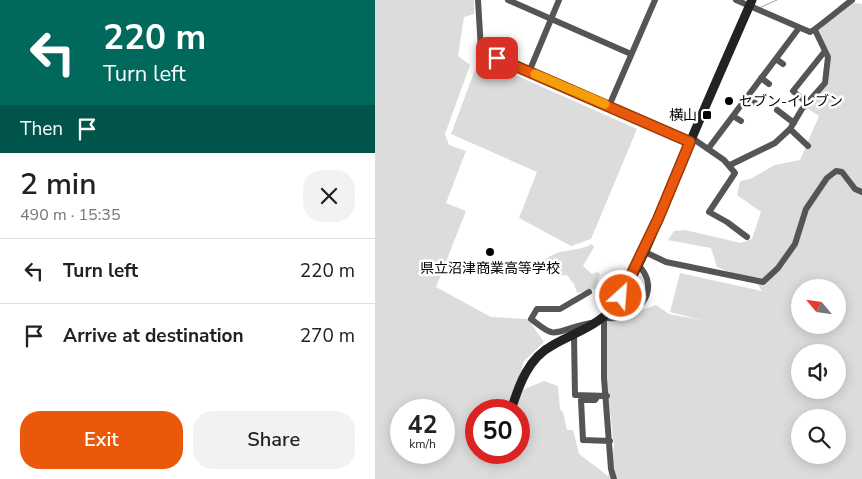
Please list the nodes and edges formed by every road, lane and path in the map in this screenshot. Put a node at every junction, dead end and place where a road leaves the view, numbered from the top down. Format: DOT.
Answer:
graph roads {
  1 [pos="479,0"];
  2 [pos="508,0"];
  3 [pos="559,0"];
  4 [pos="655,0"];
  5 [pos="736,0"];
  6 [pos="852,0"];
  7 [pos="751,3"];
  8 [pos="551,19"];
  9 [pos="799,28"];
  10 [pos="815,30"];
  11 [pos="825,51"];
  12 [pos="631,54"];
  13 [pos="776,59"];
  14 [pos="783,64"];
  15 [pos="529,72"];
  16 [pos="761,78"];
  17 [pos="769,84"];
  18 [pos="747,97"];
  19 [pos="755,103"];
  20 [pos="807,103"];
  21 [pos="609,106"];
  22 [pos="777,110"];
  23 [pos="733,116"];
  24 [pos="741,121"];
  25 [pos="792,126"];
  26 [pos="691,140"];
  27 [pos="808,146"];
  28 [pos="708,149"];
  29 [pos="730,165"];
  30 [pos="862,192"];
  31 [pos="747,237"];
  32 [pos="643,252"];
  33 [pos="637,264"];
  34 [pos="589,292"];
  35 [pos="600,320"];
  36 [pos="574,335"];
  37 [pos="598,396"];
  38 [pos="607,396"];
  39 [pos="515,399"];
  40 [pos="610,441"];
  41 [pos="614,479"];
  1 -- 15 [label="street"];
  2 -- 8 [label="street"];
  3 -- 8 [label="street"];
  4 -- 12 [label="street"];
  5 -- 7 [label="street"];
  6 -- 10 [label="street"];
  7 -- 9 [label="street"];
  7 -- 26 [label="main road"];
  8 -- 12 [label="street"];
  8 -- 15 [label="street"];
  9 -- 10 [label="street"];
  9 -- 13 [label="street"];
  10 -- 11 [label="street"];
  11 -- 20 [label="street"];
  11 -- 20 [label="street"];
  12 -- 21 [label="street"];
  13 -- 14 [label="street"];
  13 -- 16 [label="street"];
  15 -- 21 [label="street"];
  16 -- 17 [label="street"];
  16 -- 18 [label="street"];
  18 -- 19 [label="street"];
  18 -- 23 [label="street"];
  20 -- 25 [label="street"];
  21 -- 26 [label="street"];
  22 -- 25 [label="street"];
  23 -- 24 [label="street"];
  23 -- 28 [label="street"];
  25 -- 27 [label="street"];
  25 -- 29 [label="street"];
  26 -- 28 [label="street"];
  26 -- 32 [label="main road"];
  28 -- 29 [label="street"];
  29 -- 31 [label="street"];
  30 -- 32 [label="street"];
  32 -- 33 [label="main road"];
  33 -- 35 [label="main road"];
  33 -- 35 [label="street"];
  34 -- 35 [label="street"];
  35 -- 36 [label="main road"];
  35 -- 38 [label="street"];
  36 -- 37 [label="street"];
  36 -- 39 [label="main road"];
  37 -- 38 [label="street"];
  37 -- 40 [label="street"];
  38 -- 40 [label="street"];
  40 -- 41 [label="street"];
}
